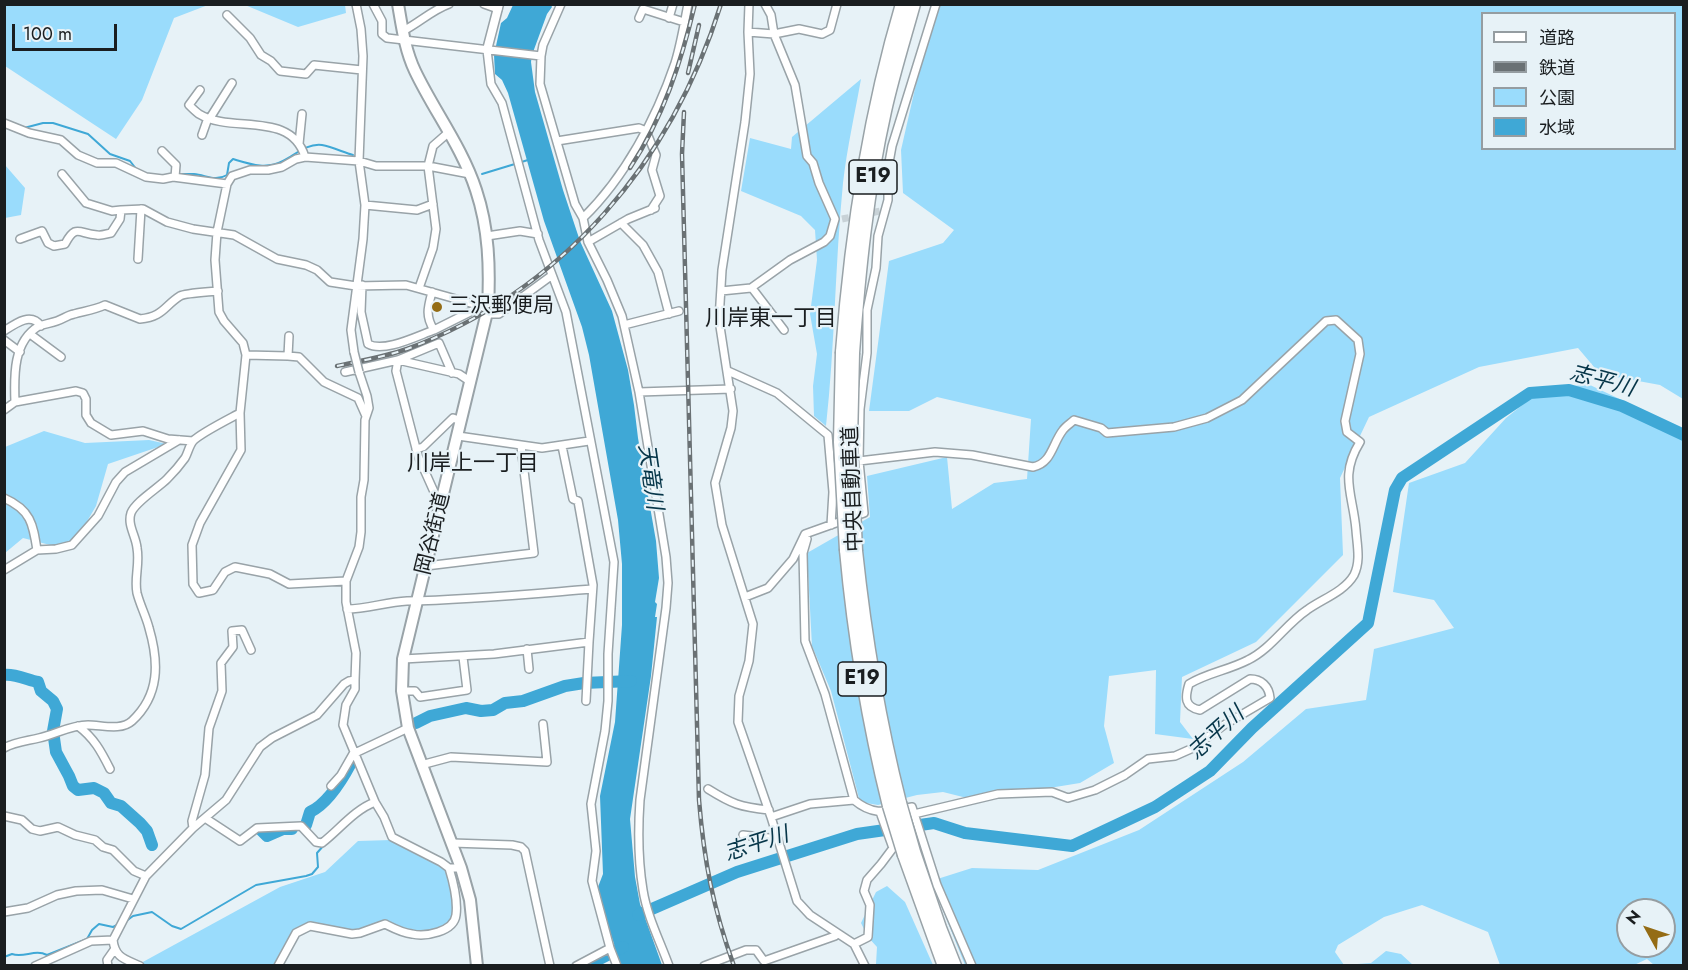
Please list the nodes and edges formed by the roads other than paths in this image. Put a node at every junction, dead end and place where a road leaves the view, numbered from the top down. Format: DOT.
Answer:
graph roads {
  1 [pos="356,4"];
  2 [pos="374,4"];
  3 [pos="398,4"];
  4 [pos="449,4"];
  5 [pos="483,4"];
  6 [pos="561,4"];
  7 [pos="673,4"];
  8 [pos="688,4"];
  9 [pos="749,4"];
  10 [pos="765,4"];
  11 [pos="837,4"];
  12 [pos="897,4"];
  13 [pos="902,4"];
  14 [pos="914,4"];
  15 [pos="921,4"];
  16 [pos="936,4"];
  17 [pos="434,6"];
  18 [pos="499,7"];
  19 [pos="227,15"];
  20 [pos="639,18"];
  21 [pos="669,18"];
  22 [pos="684,22"];
  23 [pos="748,32"];
  24 [pos="774,34"];
  25 [pos="404,36"];
  26 [pos="490,50"];
  27 [pos="538,55"];
  28 [pos="362,70"];
  29 [pos="232,83"];
  30 [pos="200,90"];
  31 [pos="302,114"];
  32 [pos="209,118"];
  33 [pos="4,123"];
  34 [pos="646,131"];
  35 [pos="449,132"];
  36 [pos="202,135"];
  37 [pos="557,141"];
  38 [pos="299,144"];
  39 [pos="162,151"];
  40 [pos="305,157"];
  41 [pos="359,161"];
  42 [pos="428,165"];
  43 [pos="62,174"];
  44 [pos="470,174"];
  45 [pos="873,176"];
  46 [pos="175,177"];
  47 [pos="226,184"];
  48 [pos="433,204"];
  49 [pos="365,205"];
  50 [pos="141,209"];
  51 [pos="121,210"];
  52 [pos="583,219"];
  53 [pos="621,223"];
  54 [pos="218,232"];
  55 [pos="538,234"];
  56 [pos="487,236"];
  57 [pos="20,239"];
  58 [pos="588,242"];
  59 [pos="138,259"];
  60 [pos="849,271"];
  61 [pos="551,276"];
  62 [pos="359,286"];
  63 [pos="420,288"];
  64 [pos="752,288"];
  65 [pos="218,291"];
  66 [pos="721,291"];
  67 [pos="432,292"];
  68 [pos="485,310"];
  69 [pos="679,311"];
  70 [pos="669,314"];
  71 [pos="624,325"];
  72 [pos="41,326"];
  73 [pos="4,330"];
  74 [pos="434,330"];
  75 [pos="784,330"];
  76 [pos="30,334"];
  77 [pos="289,336"];
  78 [pos="4,340"];
  79 [pos="20,352"];
  80 [pos="848,352"];
  81 [pos="246,355"];
  82 [pos="288,356"];
  83 [pos="61,357"];
  84 [pos="398,360"];
  85 [pos="345,372"];
  86 [pos="728,372"];
  87 [pos="452,373"];
  88 [pos="471,381"];
  89 [pos="731,389"];
  90 [pos="639,392"];
  91 [pos="15,402"];
  92 [pos="4,410"];
  93 [pos="240,413"];
  94 [pos="366,416"];
  95 [pos="461,421"];
  96 [pos="458,436"];
  97 [pos="179,440"];
  98 [pos="193,441"];
  99 [pos="589,441"];
  100 [pos="521,446"];
  101 [pos="562,446"];
  102 [pos="416,449"];
  103 [pos="859,461"];
  104 [pos="443,497"];
  105 [pos="4,498"];
  106 [pos="831,525"];
  107 [pos="812,531"];
  108 [pos="37,550"];
  109 [pos="426,566"];
  110 [pos="4,570"];
  111 [pos="346,581"];
  112 [pos="592,589"];
  113 [pos="745,597"];
  114 [pos="417,602"];
  115 [pos="347,609"];
  116 [pos="588,642"];
  117 [pos="527,649"];
  118 [pos="251,650"];
  119 [pos="464,657"];
  120 [pos="404,659"];
  121 [pos="529,669"];
  122 [pos="355,680"];
  123 [pos="402,691"];
  124 [pos="586,701"];
  125 [pos="543,724"];
  126 [pos="78,726"];
  127 [pos="408,729"];
  128 [pos="4,748"];
  129 [pos="353,754"];
  130 [pos="421,765"];
  131 [pos="110,769"];
  132 [pos="331,786"];
  133 [pos="708,789"];
  134 [pos="854,800"];
  135 [pos="375,802"];
  136 [pos="890,807"];
  137 [pos="914,813"];
  138 [pos="770,814"];
  139 [pos="4,816"];
  140 [pos="205,818"];
  141 [pos="193,828"];
  142 [pos="743,836"];
  143 [pos="778,838"];
  144 [pos="921,839"];
  145 [pos="452,843"];
  146 [pos="893,848"];
  147 [pos="909,853"];
  148 [pos="449,867"];
  149 [pos="461,868"];
  150 [pos="146,876"];
  151 [pos="133,899"];
  152 [pos="4,912"];
  153 [pos="837,933"];
  154 [pos="113,940"];
  155 [pos="854,944"];
  156 [pos="610,948"];
  157 [pos="114,950"];
  158 [pos="284,955"];
  159 [pos="35,966"];
  160 [pos="108,966"];
  161 [pos="140,966"];
  162 [pos="278,966"];
  163 [pos="285,966"];
  164 [pos="477,966"];
  165 [pos="550,966"];
  166 [pos="576,966"];
  167 [pos="617,966"];
  168 [pos="669,966"];
  169 [pos="704,966"];
  170 [pos="865,966"];
  171 [pos="944,966"];
  172 [pos="955,966"];
  173 [pos="972,966"];
  1 -- 28 [label="street"];
  2 -- 25 [label="street"];
  3 -- 25 [label="main road, 岡谷街道"];
  4 -- 17 [label="street"];
  5 -- 18 [label="street"];
  6 -- 27 [label="street"];
  7 -- 21 [label="street"];
  8 -- 22 [label="street"];
  9 -- 23 [label="street"];
  10 -- 24 [label="street"];
  11 -- 24 [label="street"];
  12 -- 60 [label="highway"];
  13 -- 60 [label="highway, 中央自動車道 / E19"];
  14 -- 45 [label="highway, 中央自動車道 / E19"];
  15 -- 45 [label="highway"];
  16 -- 103 [label="street"];
  17 -- 25 [label="street"];
  18 -- 26 [label="street"];
  19 -- 28 [label="street"];
  20 -- 21 [label="street"];
  21 -- 22 [label="street"];
  22 -- 34 [label="street"];
  23 -- 24 [label="street"];
  23 -- 66 [label="street"];
  24 -- 64 [label="street"];
  25 -- 26 [label="street"];
  25 -- 35 [label="main road, 岡谷街道"];
  26 -- 27 [label="street"];
  26 -- 55 [label="street"];
  27 -- 37 [label="street"];
  28 -- 41 [label="street"];
  29 -- 32 [label="street"];
  30 -- 32 [label="street"];
  31 -- 38 [label="street"];
  32 -- 36 [label="street"];
  32 -- 38 [label="street"];
  33 -- 46 [label="street"];
  34 -- 37 [label="street"];
  34 -- 52 [label="street"];
  34 -- 53 [label="street"];
  35 -- 42 [label="street"];
  35 -- 44 [label="main road, 岡谷街道"];
  37 -- 52 [label="street"];
  38 -- 40 [label="street"];
  39 -- 46 [label="street"];
  40 -- 41 [label="street"];
  40 -- 47 [label="street"];
  41 -- 42 [label="street"];
  41 -- 49 [label="street"];
  42 -- 44 [label="street"];
  42 -- 48 [label="street"];
  43 -- 51 [label="street"];
  44 -- 56 [label="main road, 岡谷街道"];
  45 -- 80 [label="highway, 中央自動車道 / E19"];
  46 -- 47 [label="street"];
  47 -- 54 [label="street"];
  48 -- 49 [label="street"];
  48 -- 63 [label="street"];
  49 -- 62 [label="street"];
  50 -- 51 [label="street"];
  50 -- 54 [label="street"];
  50 -- 59 [label="street"];
  51 -- 57 [label="street"];
  52 -- 58 [label="street"];
  53 -- 58 [label="street"];
  53 -- 70 [label="street"];
  54 -- 62 [label="street"];
  54 -- 65 [label="street"];
  55 -- 56 [label="street"];
  55 -- 61 [label="street"];
  56 -- 68 [label="main road, 岡谷街道"];
  58 -- 71 [label="street"];
  60 -- 80 [label="highway, 中央自動車道 / E19"];
  61 -- 68 [label="street"];
  61 -- 99 [label="street"];
  62 -- 63 [label="street"];
  62 -- 74 [label="street"];
  62 -- 94 [label="street, bridge"];
  63 -- 67 [label="street"];
  64 -- 66 [label="street"];
  64 -- 75 [label="street"];
  65 -- 72 [label="street"];
  65 -- 81 [label="street"];
  66 -- 86 [label="street"];
  67 -- 68 [label="street"];
  67 -- 74 [label="street"];
  68 -- 74 [label="street"];
  68 -- 88 [label="main road, 岡谷街道"];
  69 -- 70 [label="street"];
  70 -- 71 [label="street"];
  71 -- 90 [label="street"];
  72 -- 73 [label="street"];
  72 -- 76 [label="street"];
  76 -- 79 [label="street"];
  76 -- 83 [label="street"];
  77 -- 82 [label="street"];
  78 -- 79 [label="street"];
  79 -- 91 [label="street"];
  80 -- 136 [label="highway, 中央自動車道 / E19, bridge"];
  81 -- 82 [label="street"];
  81 -- 93 [label="street"];
  82 -- 94 [label="street"];
  84 -- 85 [label="street"];
  84 -- 87 [label="street"];
  84 -- 87 [label="street"];
  84 -- 102 [label="street"];
  86 -- 89 [label="street"];
  86 -- 106 [label="street"];
  87 -- 88 [label="street"];
  88 -- 95 [label="main road, 岡谷街道"];
  89 -- 90 [label="street"];
  89 -- 113 [label="street"];
  90 -- 168 [label="street"];
  91 -- 92 [label="street"];
  91 -- 97 [label="street"];
  93 -- 98 [label="street"];
  93 -- 111 [label="street"];
  94 -- 111 [label="street"];
  95 -- 96 [label="main road, 岡谷街道"];
  95 -- 102 [label="street"];
  96 -- 100 [label="street"];
  96 -- 104 [label="main road, 岡谷街道"];
  97 -- 98 [label="street"];
  97 -- 108 [label="street"];
  98 -- 126 [label="street"];
  99 -- 101 [label="street"];
  99 -- 156 [label="street"];
  100 -- 101 [label="street"];
  100 -- 109 [label="street"];
  101 -- 112 [label="street"];
  102 -- 104 [label="street"];
  103 -- 106 [label="street"];
  103 -- 137 [label="street"];
  104 -- 109 [label="main road, 岡谷街道"];
  105 -- 108 [label="street"];
  106 -- 107 [label="street"];
  107 -- 113 [label="street"];
  107 -- 134 [label="street"];
  108 -- 110 [label="street"];
  109 -- 114 [label="main road, 岡谷街道"];
  111 -- 115 [label="street"];
  112 -- 114 [label="street"];
  112 -- 116 [label="street"];
  113 -- 138 [label="street"];
  114 -- 115 [label="street"];
  114 -- 120 [label="main road, 岡谷街道"];
  115 -- 122 [label="street"];
  116 -- 117 [label="street"];
  116 -- 124 [label="street"];
  117 -- 119 [label="street"];
  117 -- 121 [label="street"];
  118 -- 141 [label="street"];
  119 -- 120 [label="street"];
  119 -- 123 [label="street"];
  120 -- 123 [label="main road, 岡谷街道"];
  122 -- 129 [label="street"];
  122 -- 140 [label="street"];
  123 -- 127 [label="main road, 岡谷街道"];
  125 -- 130 [label="street"];
  126 -- 128 [label="street"];
  126 -- 131 [label="street"];
  127 -- 129 [label="street"];
  127 -- 130 [label="main road, 岡谷街道"];
  129 -- 132 [label="street"];
  129 -- 135 [label="street"];
  130 -- 145 [label="main road, 岡谷街道"];
  133 -- 138 [label="street"];
  134 -- 136 [label="street"];
  134 -- 138 [label="street"];
  135 -- 140 [label="street"];
  135 -- 148 [label="street"];
  136 -- 137 [label="street"];
  136 -- 146 [label="street"];
  136 -- 147 [label="highway, 中央自動車道 / E19, bridge"];
  137 -- 144 [label="street"];
  138 -- 143 [label="street"];
  139 -- 150 [label="street"];
  140 -- 141 [label="street"];
  141 -- 150 [label="street"];
  142 -- 143 [label="street"];
  143 -- 153 [label="street"];
  144 -- 146 [label="street"];
  144 -- 173 [label="street"];
  145 -- 149 [label="main road, 岡谷街道"];
  145 -- 165 [label="street"];
  146 -- 155 [label="street"];
  147 -- 171 [label="highway, 中央自動車道 / E19"];
  147 -- 172 [label="highway, 中央自動車道 / E19"];
  148 -- 149 [label="street"];
  148 -- 158 [label="street"];
  149 -- 164 [label="main road, 岡谷街道"];
  150 -- 151 [label="street"];
  151 -- 152 [label="street"];
  151 -- 154 [label="street"];
  153 -- 155 [label="street"];
  153 -- 169 [label="street"];
  154 -- 157 [label="street"];
  154 -- 159 [label="street"];
  155 -- 170 [label="street"];
  156 -- 166 [label="street"];
  156 -- 167 [label="street"];
  157 -- 160 [label="street"];
  157 -- 161 [label="street"];
  158 -- 162 [label="street"];
  158 -- 163 [label="street"];
}
